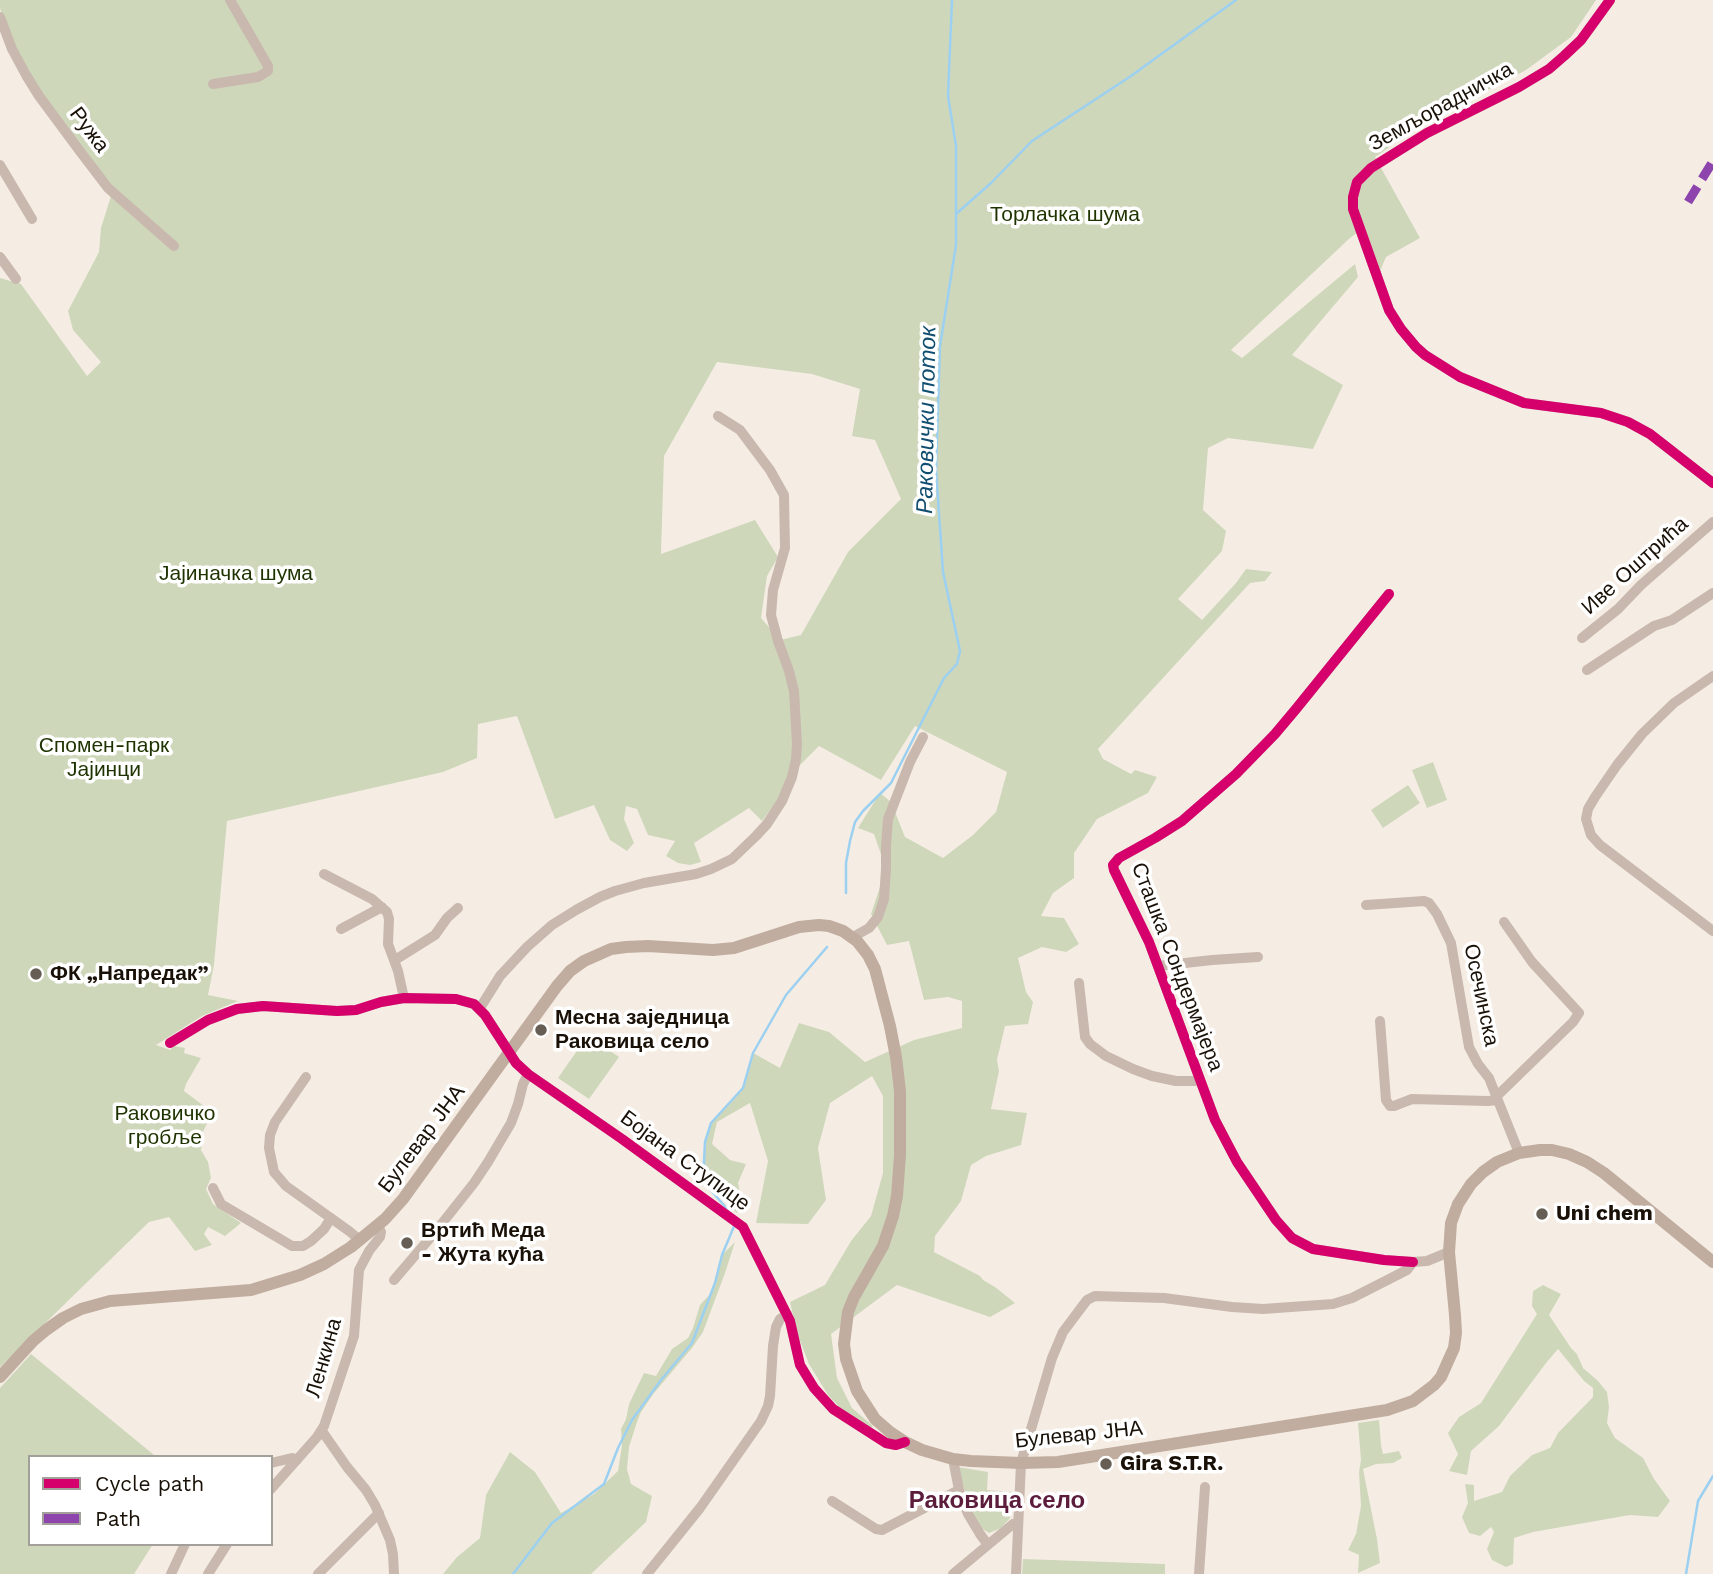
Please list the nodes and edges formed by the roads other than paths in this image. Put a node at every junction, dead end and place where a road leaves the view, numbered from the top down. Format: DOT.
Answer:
graph roads {
  1 [pos="230,0"];
  2 [pos="1610,0"];
  3 [pos="0,17"];
  4 [pos="212,84"];
  5 [pos="0,164"];
  6 [pos="32,219"];
  7 [pos="174,246"];
  8 [pos="0,257"];
  9 [pos="16,279"];
  10 [pos="718,416"];
  11 [pos="1713,484"];
  12 [pos="1713,522"];
  13 [pos="1713,593"];
  14 [pos="1389,594"];
  15 [pos="1582,638"];
  16 [pos="1587,670"];
  17 [pos="1713,676"];
  18 [pos="923,737"];
  19 [pos="324,874"];
  20 [pos="1366,905"];
  21 [pos="382,907"];
  22 [pos="458,908"];
  23 [pos="1504,922"];
  24 [pos="341,929"];
  25 [pos="1713,931"];
  26 [pos="853,937"];
  27 [pos="1258,957"];
  28 [pos="395,960"];
  29 [pos="1158,966"];
  30 [pos="1079,983"];
  31 [pos="404,998"];
  32 [pos="480,1008"];
  33 [pos="1380,1021"];
  34 [pos="170,1044"];
  35 [pos="509,1053"];
  36 [pos="528,1074"];
  37 [pos="306,1077"];
  38 [pos="1200,1080"];
  39 [pos="1498,1098"];
  40 [pos="1519,1153"];
  41 [pos="213,1188"];
  42 [pos="331,1218"];
  43 [pos="378,1225"];
  44 [pos="360,1240"];
  45 [pos="1449,1252"];
  46 [pos="1413,1262"];
  47 [pos="1713,1262"];
  48 [pos="394,1280"];
  49 [pos="787,1314"];
  50 [pos="0,1377"];
  51 [pos="322,1431"];
  52 [pos="905,1442"];
  53 [pos="297,1460"];
  54 [pos="953,1460"];
  55 [pos="273,1463"];
  56 [pos="1021,1464"];
  57 [pos="273,1487"];
  58 [pos="1205,1487"];
  59 [pos="959,1490"];
  60 [pos="832,1501"];
  61 [pos="379,1513"];
  62 [pos="1018,1523"];
  63 [pos="988,1545"];
  64 [pos="184,1546"];
  65 [pos="226,1546"];
  66 [pos="171,1574"];
  67 [pos="208,1574"];
  68 [pos="318,1574"];
  69 [pos="394,1574"];
  70 [pos="647,1574"];
  71 [pos="953,1574"];
  72 [pos="1016,1574"];
  73 [pos="1199,1574"];
  1 -- 4 [label="street"];
  2 -- 11 [label="street, Земљорадничка"];
  3 -- 7 [label="street, Ружа"];
  5 -- 6 [label="street"];
  8 -- 9 [label="street"];
  10 -- 32 [label="street"];
  12 -- 15 [label="street, Иве Оштрића"];
  13 -- 16 [label="street"];
  14 -- 29 [label="street, Сташка Сондермајера"];
  17 -- 25 [label="street"];
  18 -- 26 [label="street"];
  19 -- 21 [label="street"];
  20 -- 39 [label="street, Осечинска"];
  21 -- 24 [label="street"];
  21 -- 28 [label="street"];
  22 -- 28 [label="street"];
  23 -- 39 [label="street"];
  26 -- 35 [label="main road, Булевар ЈНА"];
  26 -- 52 [label="main road, Булевар ЈНА"];
  27 -- 29 [label="street"];
  28 -- 31 [label="street"];
  29 -- 38 [label="street, Сташка Сондермајера"];
  30 -- 38 [label="street"];
  31 -- 32 [label="street"];
  31 -- 34 [label="street"];
  32 -- 35 [label="street, Бојана Ступице"];
  33 -- 39 [label="street"];
  35 -- 36 [label="street, Бојана Ступице"];
  35 -- 43 [label="main road, Булевар ЈНА"];
  36 -- 48 [label="street"];
  36 -- 49 [label="street, Бојана Ступице"];
  37 -- 42 [label="street"];
  38 -- 46 [label="street, Сташка Сондермајера"];
  39 -- 40 [label="street, Осечинска"];
  40 -- 45 [label="main road, Булевар ЈНА"];
  40 -- 47 [label="main road"];
  41 -- 42 [label="street"];
  42 -- 44 [label="street"];
  43 -- 44 [label="main road, Булевар ЈНА"];
  43 -- 51 [label="street, Ленкина"];
  44 -- 50 [label="main road, Булевар ЈНА"];
  45 -- 46 [label="street"];
  45 -- 56 [label="main road, Булевар ЈНА"];
  46 -- 56 [label="street"];
  49 -- 52 [label="street, Бојана Ступице"];
  49 -- 70 [label="street"];
  51 -- 53 [label="street, Ленкина"];
  51 -- 61 [label="street"];
  52 -- 54 [label="main road, Булевар ЈНА"];
  53 -- 55 [label="street"];
  53 -- 57 [label="street, Ленкина"];
  54 -- 56 [label="main road, Булевар ЈНА"];
  54 -- 59 [label="street"];
  56 -- 62 [label="street"];
  58 -- 73 [label="street"];
  59 -- 60 [label="street"];
  59 -- 63 [label="street"];
  61 -- 68 [label="street"];
  61 -- 69 [label="street"];
  62 -- 63 [label="street"];
  62 -- 72 [label="street"];
  63 -- 71 [label="street"];
  64 -- 66 [label="street"];
  65 -- 67 [label="street"];
}
